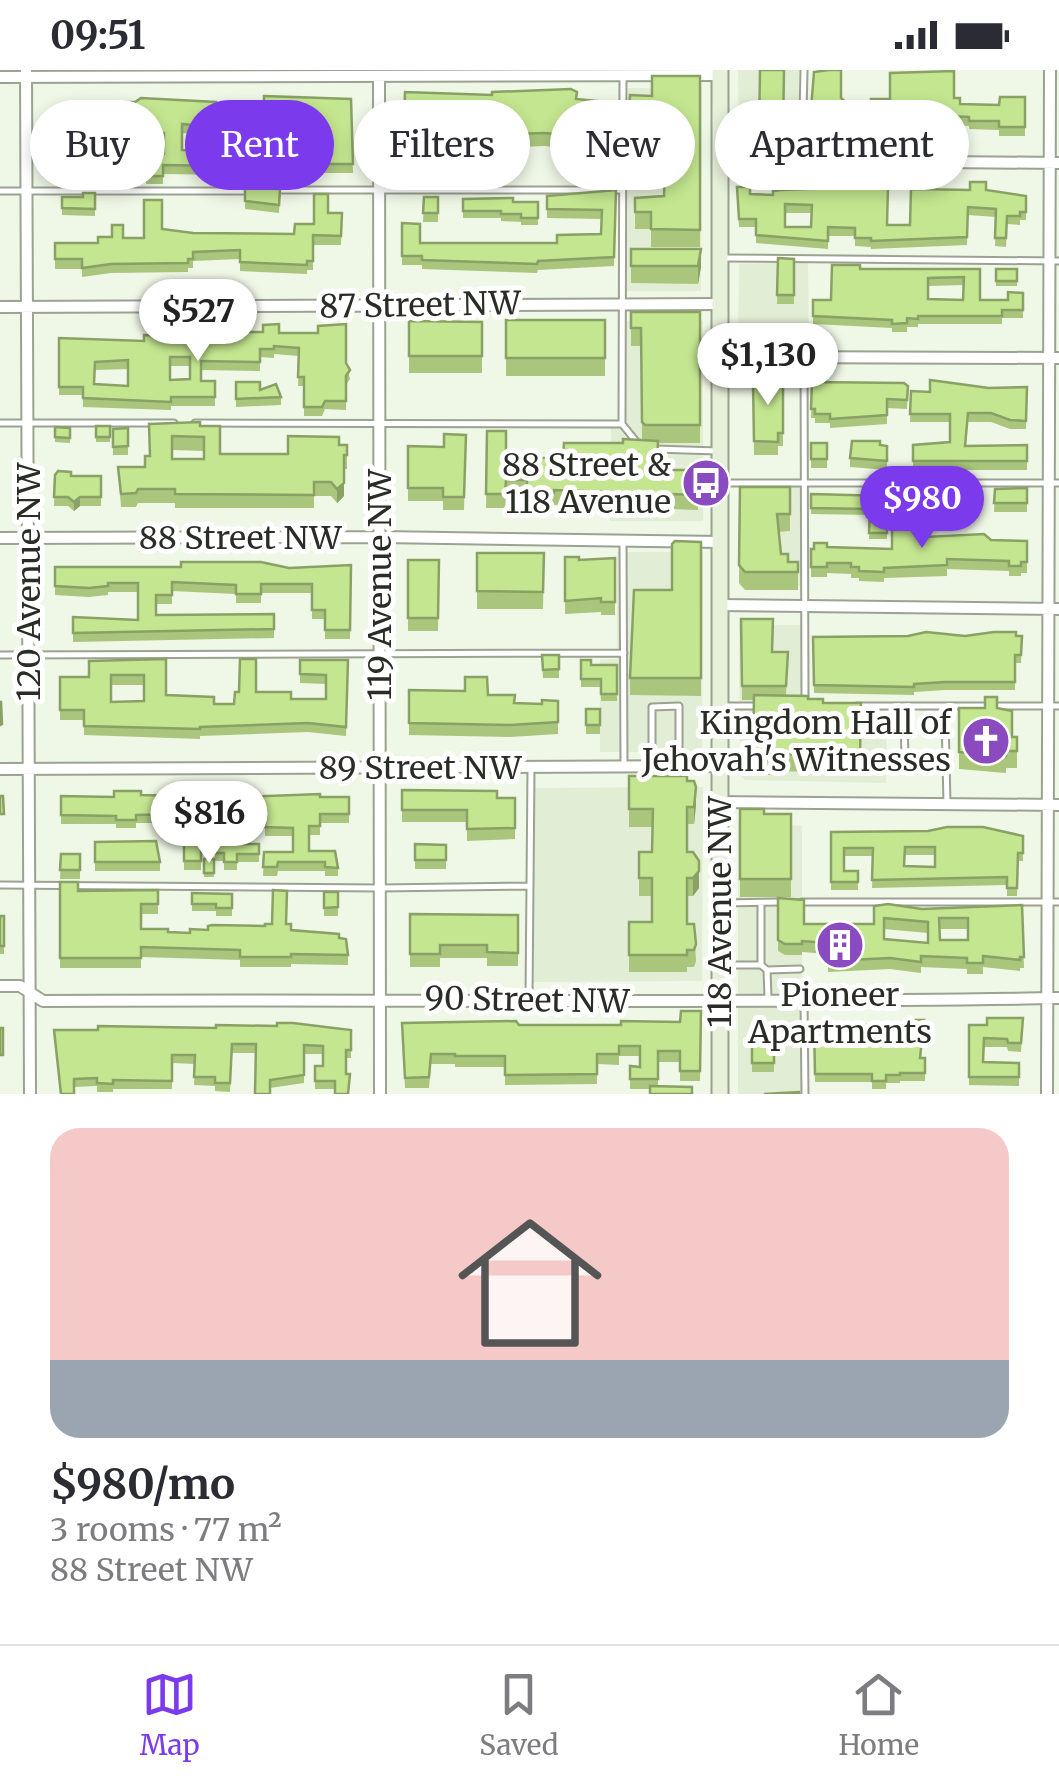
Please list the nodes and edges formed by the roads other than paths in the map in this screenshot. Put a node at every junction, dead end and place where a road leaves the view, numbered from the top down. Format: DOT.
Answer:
graph roads {
  1 [pos="804,70"];
  2 [pos="1050,70"];
  3 [pos="720,73"];
  4 [pos="26,74"];
  5 [pos="623,74"];
  6 [pos="0,77"];
  7 [pos="378,77"];
  8 [pos="378,100"];
  9 [pos="623,100"];
  10 [pos="720,100"];
  11 [pos="803,100"];
  12 [pos="969,162"];
  13 [pos="1055,163"];
  14 [pos="256,190"];
  15 [pos="380,190"];
  16 [pos="622,190"];
  17 [pos="720,190"];
  18 [pos="0,191"];
  19 [pos="27,191"];
  20 [pos="720,258"];
  21 [pos="1054,261"];
  22 [pos="622,303"];
  23 [pos="720,304"];
  24 [pos="380,306"];
  25 [pos="0,307"];
  26 [pos="28,307"];
  27 [pos="720,356"];
  28 [pos="804,356"];
  29 [pos="1054,358"];
  30 [pos="0,422"];
  31 [pos="29,422"];
  32 [pos="380,424"];
  33 [pos="622,424"];
  34 [pos="720,451"];
  35 [pos="806,482"];
  36 [pos="720,483"];
  37 [pos="1055,483"];
  38 [pos="380,537"];
  39 [pos="0,538"];
  40 [pos="28,538"];
  41 [pos="624,539"];
  42 [pos="720,542"];
  43 [pos="720,604"];
  44 [pos="805,604"];
  45 [pos="1054,610"];
  46 [pos="624,653"];
  47 [pos="0,654"];
  48 [pos="30,654"];
  49 [pos="380,654"];
  50 [pos="720,706"];
  51 [pos="771,706"];
  52 [pos="788,706"];
  53 [pos="842,706"];
  54 [pos="1053,706"];
  55 [pos="946,716"];
  56 [pos="904,717"];
  57 [pos="946,761"];
  58 [pos="652,766"];
  59 [pos="680,766"];
  60 [pos="720,766"];
  61 [pos="530,767"];
  62 [pos="624,767"];
  63 [pos="380,768"];
  64 [pos="0,769"];
  65 [pos="29,769"];
  66 [pos="720,802"];
  67 [pos="947,804"];
  68 [pos="1054,805"];
  69 [pos="0,884"];
  70 [pos="30,884"];
  71 [pos="529,886"];
  72 [pos="380,888"];
  73 [pos="761,902"];
  74 [pos="1053,902"];
  75 [pos="720,903"];
  76 [pos="720,965"];
  77 [pos="764,968"];
  78 [pos="800,969"];
  79 [pos="0,986"];
  80 [pos="32,993"];
  81 [pos="380,998"];
  82 [pos="768,998"];
  83 [pos="804,998"];
  84 [pos="1046,998"];
  85 [pos="1059,998"];
  86 [pos="720,999"];
  87 [pos="528,1002"];
  88 [pos="30,1094"];
  89 [pos="380,1094"];
  90 [pos="720,1094"];
  91 [pos="805,1094"];
  92 [pos="1048,1094"];
  1 -- 11 [label="lane"];
  2 -- 13 [label="street"];
  3 -- 5 [label="street"];
  3 -- 10 [label="main road, 118 Avenue NW"];
  4 -- 6 [label="street"];
  4 -- 7 [label="street"];
  4 -- 19 [label="street, 120 Avenue NW"];
  5 -- 7 [label="street"];
  5 -- 9 [label="lane"];
  7 -- 8 [label="street, 119 Avenue NW"];
  12 -- 13 [label="street"];
  13 -- 21 [label="street"];
  14 -- 19 [label="lane"];
  15 -- 24 [label="street, 119 Avenue NW"];
  16 -- 22 [label="lane"];
  17 -- 20 [label="main road, 118 Avenue NW"];
  18 -- 19 [label="lane"];
  19 -- 26 [label="street, 120 Avenue NW"];
  20 -- 21 [label="lane"];
  20 -- 23 [label="main road, 118 Avenue NW"];
  21 -- 29 [label="street"];
  22 -- 23 [label="street, 87 Street NW"];
  22 -- 24 [label="street, 87 Street NW"];
  22 -- 33 [label="lane"];
  23 -- 27 [label="main road, 118 Avenue NW"];
  24 -- 26 [label="street, 87 Street NW"];
  24 -- 32 [label="street, 119 Avenue NW"];
  25 -- 26 [label="street, 87 Street NW"];
  26 -- 31 [label="street, 120 Avenue NW"];
  27 -- 28 [label="street"];
  27 -- 34 [label="main road, 118 Avenue NW"];
  28 -- 29 [label="street"];
  28 -- 35 [label="lane"];
  29 -- 37 [label="street"];
  30 -- 31 [label="lane"];
  31 -- 32 [label="lane"];
  31 -- 40 [label="street, 120 Avenue NW"];
  32 -- 33 [label="lane"];
  32 -- 38 [label="street, 119 Avenue NW"];
  33 -- 34 [label="lane"];
  34 -- 36 [label="main road, 118 Avenue NW"];
  35 -- 36 [label="lane"];
  35 -- 37 [label="lane"];
  35 -- 44 [label="lane"];
  36 -- 42 [label="main road, 118 Avenue NW"];
  37 -- 45 [label="street"];
  38 -- 40 [label="street, 88 Street NW"];
  38 -- 41 [label="street, 88 Street NW"];
  38 -- 49 [label="street, 119 Avenue NW"];
  39 -- 40 [label="street, 88 Street NW"];
  40 -- 48 [label="street, 120 Avenue NW"];
  41 -- 42 [label="street, 88 Street NW"];
  41 -- 46 [label="lane"];
  42 -- 43 [label="main road, 118 Avenue NW"];
  43 -- 44 [label="street"];
  43 -- 50 [label="main road, 118 Avenue NW"];
  44 -- 45 [label="street"];
  44 -- 52 [label="lane"];
  45 -- 54 [label="street"];
  46 -- 49 [label="lane"];
  46 -- 62 [label="lane"];
  47 -- 48 [label="lane"];
  48 -- 49 [label="lane"];
  48 -- 65 [label="street, 120 Avenue NW"];
  49 -- 63 [label="street, 119 Avenue NW"];
  50 -- 51 [label="lane"];
  50 -- 60 [label="main road, 118 Avenue NW"];
  53 -- 54 [label="lane"];
  54 -- 68 [label="street"];
  55 -- 57 [label="lane"];
  56 -- 57 [label="lane"];
  57 -- 67 [label="lane"];
  58 -- 59 [label="street, 89 Street NW"];
  58 -- 59 [label="lane"];
  58 -- 62 [label="street, 89 Street NW"];
  59 -- 60 [label="street, 89 Street NW"];
  60 -- 66 [label="main road, 118 Avenue NW"];
  61 -- 62 [label="street, 89 Street NW"];
  61 -- 63 [label="street, 89 Street NW"];
  61 -- 71 [label="lane"];
  63 -- 65 [label="street, 89 Street NW"];
  63 -- 72 [label="street, 119 Avenue NW"];
  64 -- 65 [label="street, 89 Street NW"];
  65 -- 70 [label="street, 120 Avenue NW"];
  66 -- 67 [label="street"];
  66 -- 75 [label="main road, 118 Avenue NW"];
  67 -- 68 [label="street"];
  68 -- 74 [label="street"];
  69 -- 70 [label="lane"];
  70 -- 72 [label="lane"];
  70 -- 80 [label="street, 120 Avenue NW"];
  71 -- 72 [label="lane"];
  71 -- 87 [label="lane"];
  72 -- 81 [label="street, 119 Avenue NW"];
  73 -- 74 [label="lane"];
  73 -- 75 [label="lane"];
  73 -- 77 [label="lane"];
  74 -- 84 [label="street"];
  75 -- 76 [label="main road, 118 Avenue NW"];
  76 -- 77 [label="lane"];
  76 -- 86 [label="main road, 118 Avenue NW"];
  77 -- 78 [label="lane"];
  77 -- 82 [label="lane"];
  79 -- 80 [label="street, 90 Street NW"];
  80 -- 81 [label="street, 90 Street NW"];
  80 -- 88 [label="street, 120 Avenue NW"];
  81 -- 87 [label="street, 90 Street NW"];
  81 -- 89 [label="street, 119 Avenue NW"];
  82 -- 83 [label="street, 90 Street NW"];
  82 -- 86 [label="street, 90 Street NW"];
  83 -- 84 [label="street, 90 Street NW"];
  83 -- 91 [label="lane"];
  84 -- 85 [label="street, 90 Street NW"];
  84 -- 92 [label="street"];
  86 -- 87 [label="street, 90 Street NW"];
  86 -- 90 [label="main road, 118 Avenue NW"];
}
